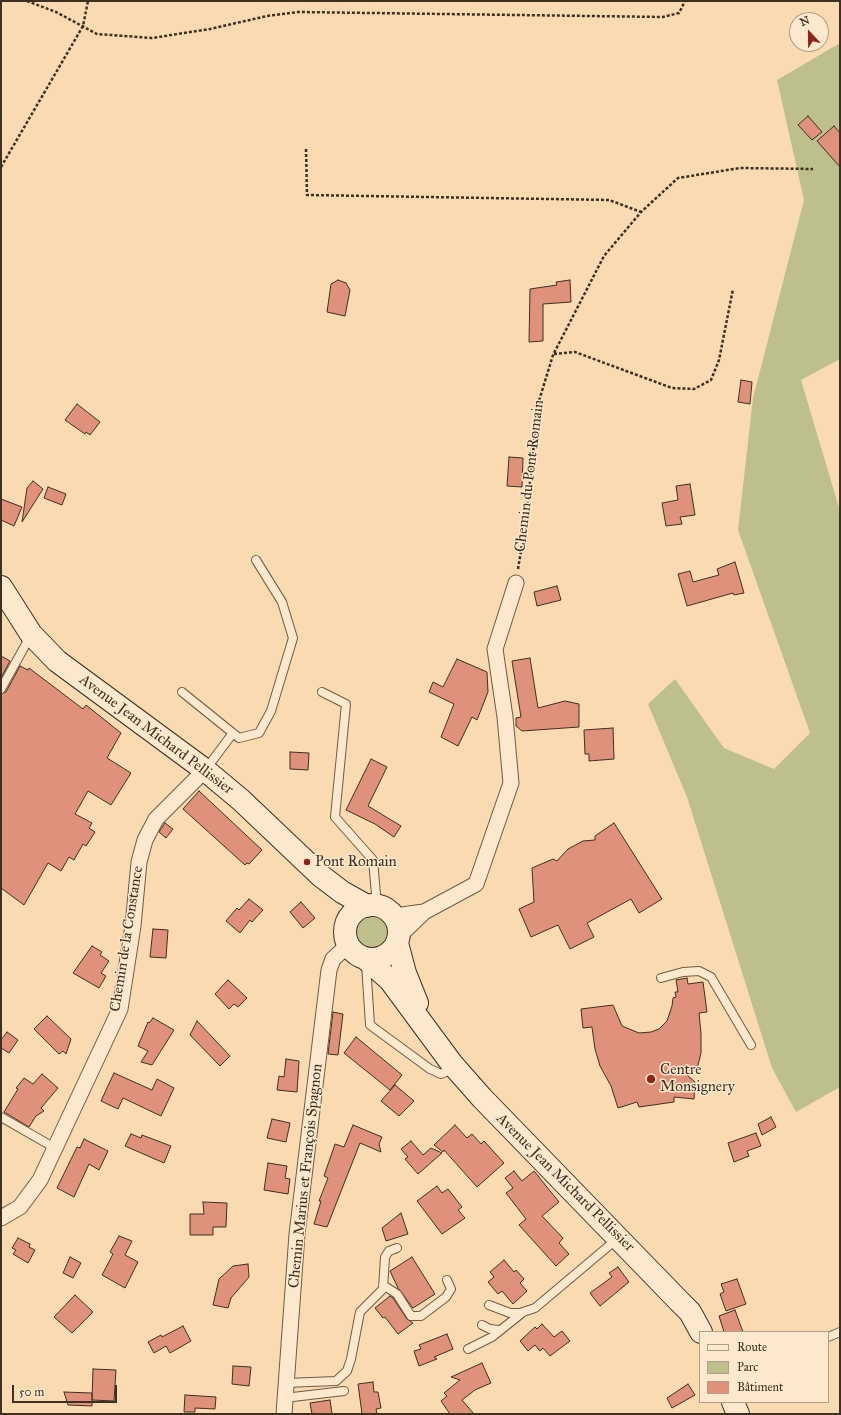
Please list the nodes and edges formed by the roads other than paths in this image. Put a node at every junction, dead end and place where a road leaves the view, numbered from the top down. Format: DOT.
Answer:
graph roads {
  1 [pos="256,560"];
  2 [pos="516,584"];
  3 [pos="1,587"];
  4 [pos="31,634"];
  5 [pos="1,689"];
  6 [pos="182,692"];
  7 [pos="322,692"];
  8 [pos="233,733"];
  9 [pos="205,770"];
  10 [pos="321,876"];
  11 [pos="424,912"];
  12 [pos="387,921"];
  13 [pos="347,935"];
  14 [pos="366,959"];
  15 [pos="661,978"];
  16 [pos="430,1033"];
  17 [pos="752,1045"];
  18 [pos="455,1068"];
  19 [pos="1,1117"];
  20 [pos="55,1148"];
  21 [pos="1,1218"];
  22 [pos="619,1237"];
  23 [pos="397,1248"];
  24 [pos="448,1280"];
  25 [pos="383,1285"];
  26 [pos="489,1305"];
  27 [pos="523,1312"];
  28 [pos="482,1325"];
  29 [pos="500,1330"];
  30 [pos="700,1331"];
  31 [pos="839,1335"];
  32 [pos="829,1337"];
  33 [pos="468,1349"];
  34 [pos="286,1383"];
  35 [pos="344,1391"];
  36 [pos="284,1398"];
  37 [pos="733,1403"];
  38 [pos="284,1414"];
  39 [pos="738,1414"];
  1 -- 8 [label="lane"];
  2 -- 11 [label="street"];
  3 -- 4 [label="street, Avenue Jean Michard Pellissier"];
  4 -- 5 [label="lane"];
  4 -- 9 [label="street, Avenue Jean Michard Pellissier"];
  6 -- 8 [label="lane"];
  7 -- 12 [label="lane"];
  8 -- 9 [label="lane"];
  9 -- 10 [label="street, Avenue Jean Michard Pellissier"];
  9 -- 20 [label="street, Chemin de la Constance"];
  10 -- 12 [label="street, Avenue Jean Michard Pellissier"];
  10 -- 13 [label="street, Avenue Jean Michard Pellissier"];
  11 -- 12 [label="street"];
  11 -- 12 [label="street"];
  12 -- 13 [label="street"];
  12 -- 14 [label="street"];
  12 -- 16 [label="street, Avenue Jean Michard Pellissier"];
  13 -- 14 [label="street"];
  13 -- 34 [label="street, Chemin Marius et François Spagnon"];
  14 -- 16 [label="street, Avenue Jean Michard Pellissier"];
  14 -- 18 [label="lane"];
  15 -- 17 [label="lane"];
  16 -- 18 [label="street, Avenue Jean Michard Pellissier"];
  18 -- 22 [label="street, Avenue Jean Michard Pellissier"];
  19 -- 20 [label="lane"];
  20 -- 21 [label="street, Chemin de la Constance"];
  22 -- 27 [label="lane"];
  22 -- 30 [label="street, Avenue Jean Michard Pellissier"];
  23 -- 25 [label="lane"];
  24 -- 25 [label="lane"];
  25 -- 34 [label="lane"];
  26 -- 27 [label="lane"];
  27 -- 29 [label="lane"];
  28 -- 29 [label="lane"];
  29 -- 33 [label="lane"];
  31 -- 32 [label="lane"];
  34 -- 36 [label="street, Chemin Marius et François Spagnon"];
  35 -- 36 [label="lane"];
  36 -- 38 [label="street, Chemin Marius et François Spagnon"];
  37 -- 39 [label="street"];
}
